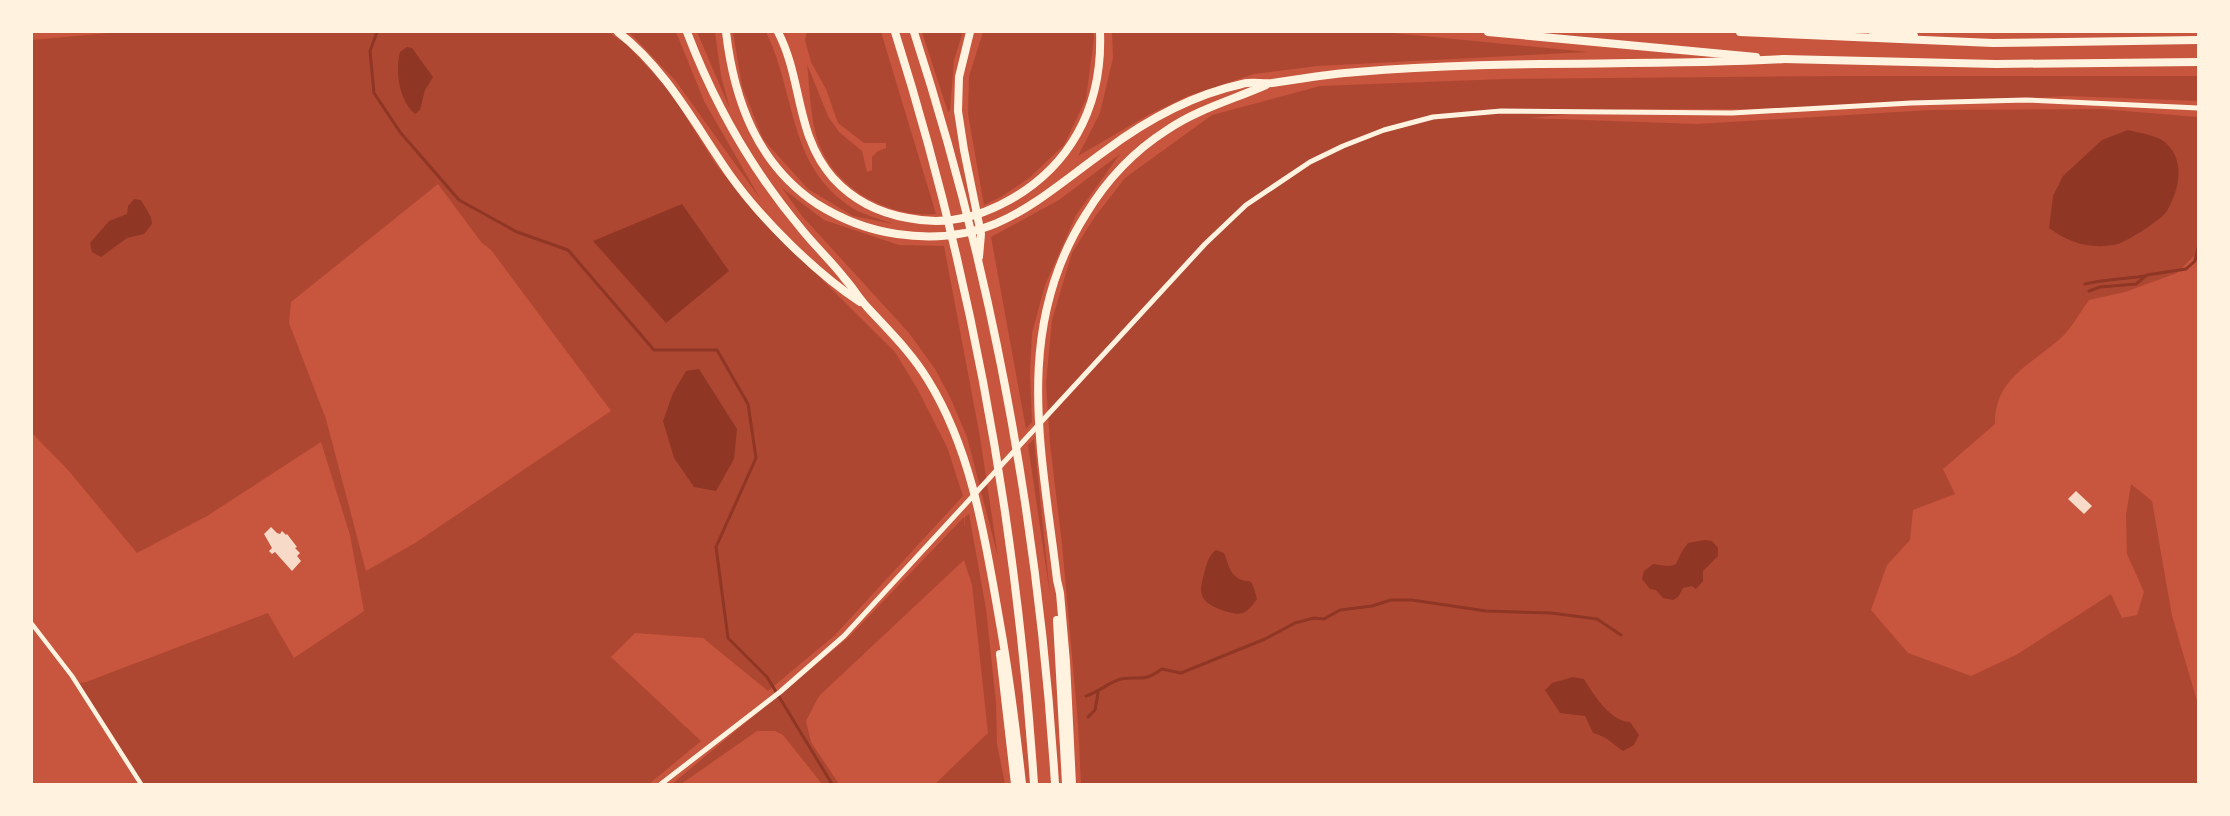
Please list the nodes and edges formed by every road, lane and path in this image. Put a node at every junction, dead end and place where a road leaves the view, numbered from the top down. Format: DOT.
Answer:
graph roads {
  1 [pos="618,32"];
  2 [pos="687,32"];
  3 [pos="726,32"];
  4 [pos="777,32"];
  5 [pos="894,32"];
  6 [pos="914,32"];
  7 [pos="970,32"];
  8 [pos="1100,32"];
  9 [pos="1488,32"];
  10 [pos="1740,32"];
  11 [pos="1873,32"];
  12 [pos="2199,40"];
  13 [pos="1993,43"];
  14 [pos="1785,59"];
  15 [pos="2199,62"];
  16 [pos="1270,83"];
  17 [pos="2199,108"];
  18 [pos="978,265"];
  19 [pos="866,306"];
  20 [pos="1057,580"];
  21 [pos="999,616"];
  22 [pos="32,624"];
  23 [pos="141,784"];
  24 [pos="662,784"];
  25 [pos="1015,784"];
  26 [pos="1022,784"];
  27 [pos="1034,784"];
  28 [pos="1055,784"];
  29 [pos="1066,784"];
  30 [pos="1072,784"];
  1 -- 19 [label="highway"];
  2 -- 19 [label="highway"];
  3 -- 16 [label="highway"];
  4 -- 8 [label="highway"];
  5 -- 27 [label="highway"];
  6 -- 18 [label="highway"];
  7 -- 18 [label="highway"];
  9 -- 14 [label="highway"];
  10 -- 13 [label="highway"];
  11 -- 13 [label="highway"];
  12 -- 13 [label="highway"];
  14 -- 15 [label="highway"];
  14 -- 16 [label="highway"];
  16 -- 20 [label="highway"];
  17 -- 24 [label="street"];
  18 -- 28 [label="highway"];
  19 -- 21 [label="highway"];
  20 -- 29 [label="highway"];
  20 -- 30 [label="highway"];
  21 -- 25 [label="highway"];
  21 -- 26 [label="highway"];
  22 -- 23 [label="street"];
}
